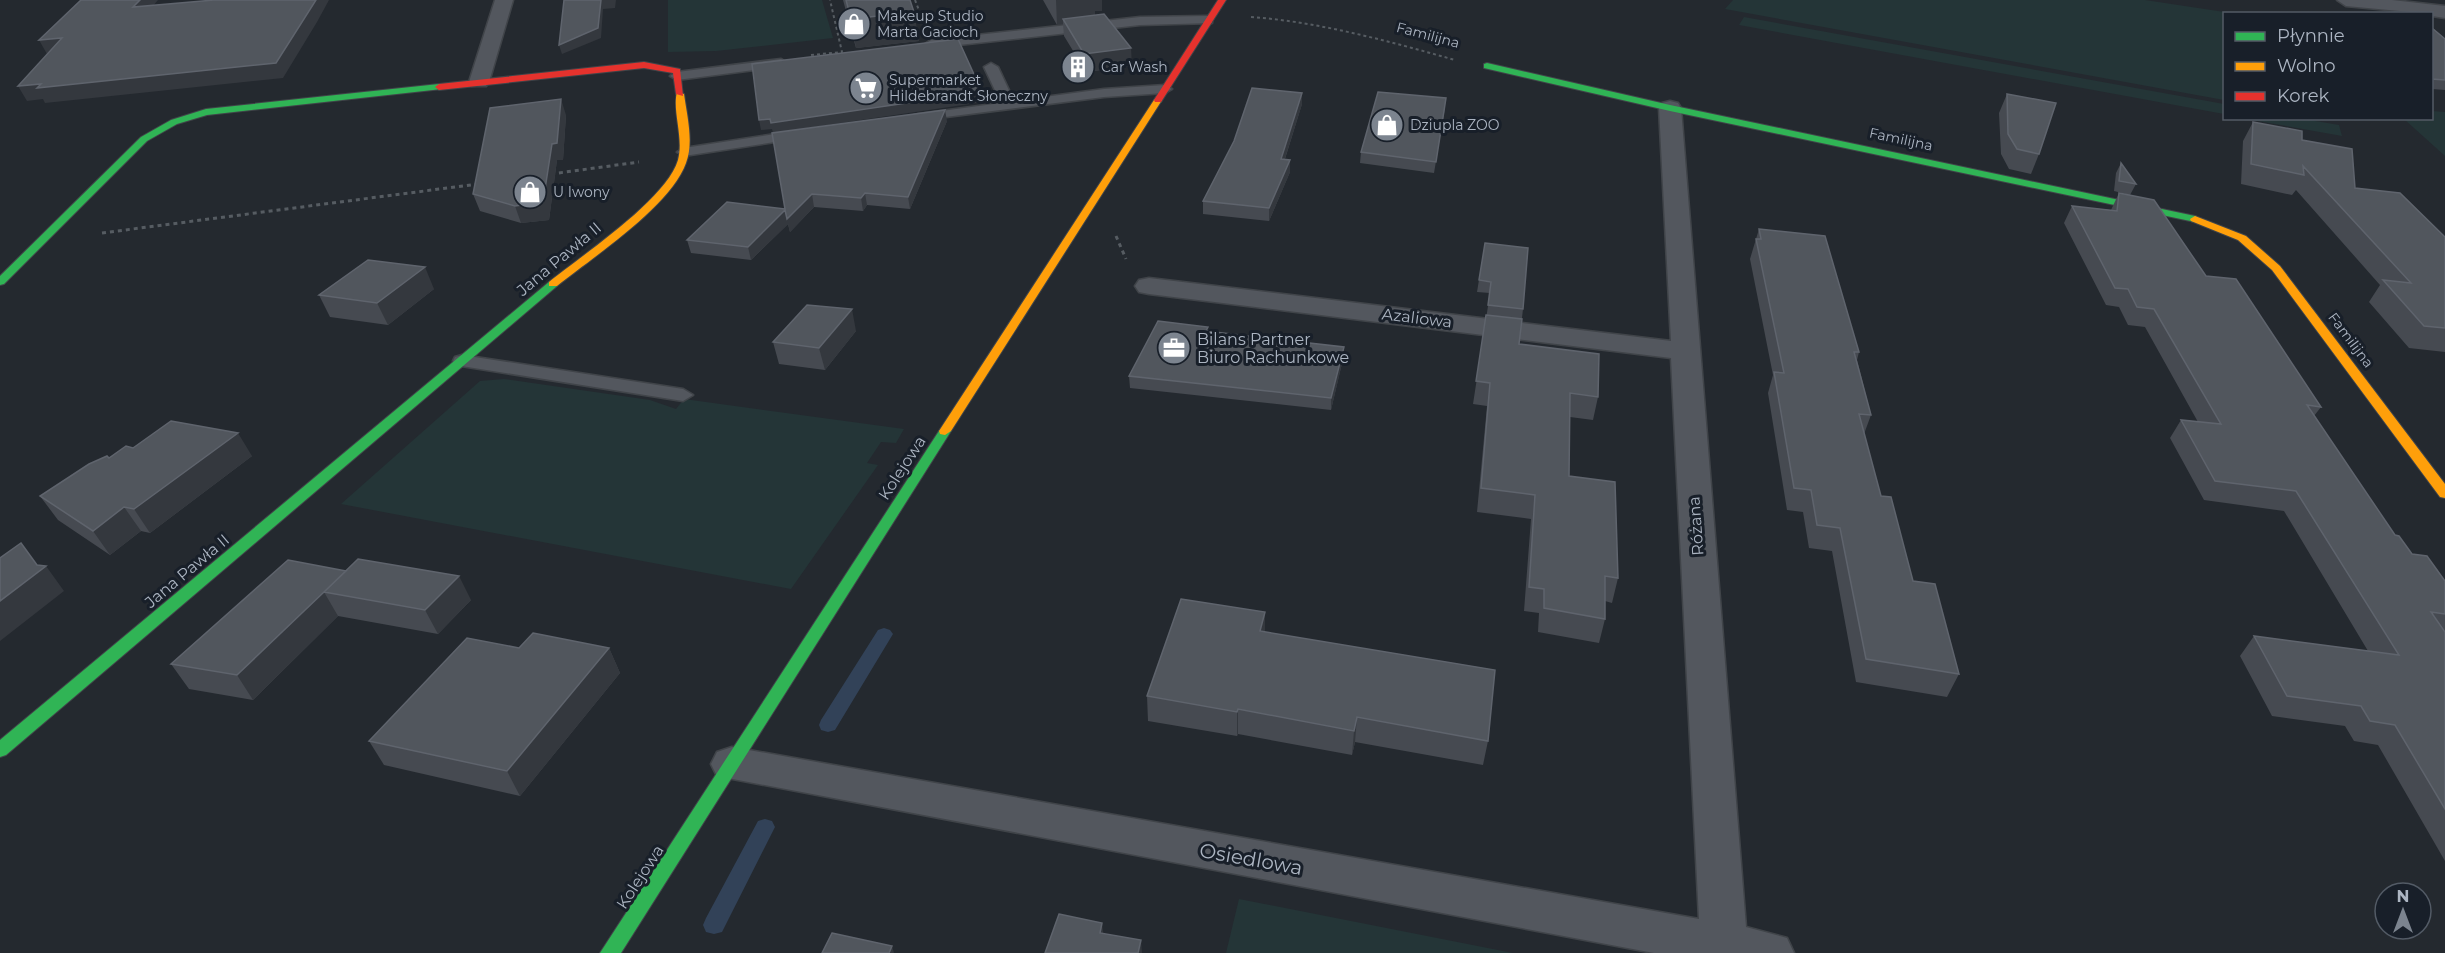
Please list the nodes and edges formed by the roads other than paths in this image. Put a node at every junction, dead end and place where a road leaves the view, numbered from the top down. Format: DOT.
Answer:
graph roads {
  1 [pos="504,0"];
  2 [pos="1222,0"];
  3 [pos="2346,0"];
  4 [pos="2444,12"];
  5 [pos="1208,20"];
  6 [pos="922,45"];
  7 [pos="792,61"];
  8 [pos="1487,66"];
  9 [pos="991,67"];
  10 [pos="677,76"];
  11 [pos="479,82"];
  12 [pos="1166,89"];
  13 [pos="1009,106"];
  14 [pos="1670,108"];
  15 [pos="903,121"];
  16 [pos="820,132"];
  17 [pos="684,152"];
  18 [pos="0,282"];
  19 [pos="1149,286"];
  20 [pos="1684,351"];
  21 [pos="462,361"];
  22 [pos="683,395"];
  23 [pos="2445,494"];
  24 [pos="0,750"];
  25 [pos="732,764"];
  26 [pos="1724,945"];
  27 [pos="610,953"];
  28 [pos="1770,953"];
  1 -- 11 [label="street"];
  2 -- 5 [label="street, Kolejowa"];
  3 -- 4 [label="street"];
  5 -- 6 [label="lane"];
  5 -- 12 [label="street, Kolejowa"];
  7 -- 10 [label="lane"];
  8 -- 14 [label="street, Familijna"];
  9 -- 13 [label="lane"];
  10 -- 11 [label="street"];
  10 -- 17 [label="street, Jana Pawła II"];
  11 -- 18 [label="street"];
  12 -- 13 [label="lane"];
  12 -- 25 [label="street, Kolejowa"];
  13 -- 15 [label="lane"];
  14 -- 20 [label="street, Różana"];
  14 -- 23 [label="street, Familijna"];
  16 -- 17 [label="lane"];
  17 -- 21 [label="street, Jana Pawła II"];
  19 -- 20 [label="street, Azaliowa"];
  20 -- 26 [label="street, Różana"];
  21 -- 22 [label="lane"];
  21 -- 24 [label="street, Jana Pawła II"];
  25 -- 26 [label="street, Osiedlowa"];
  25 -- 27 [label="street, Kolejowa"];
  26 -- 28 [label="street, Osiedlowa"];
}
